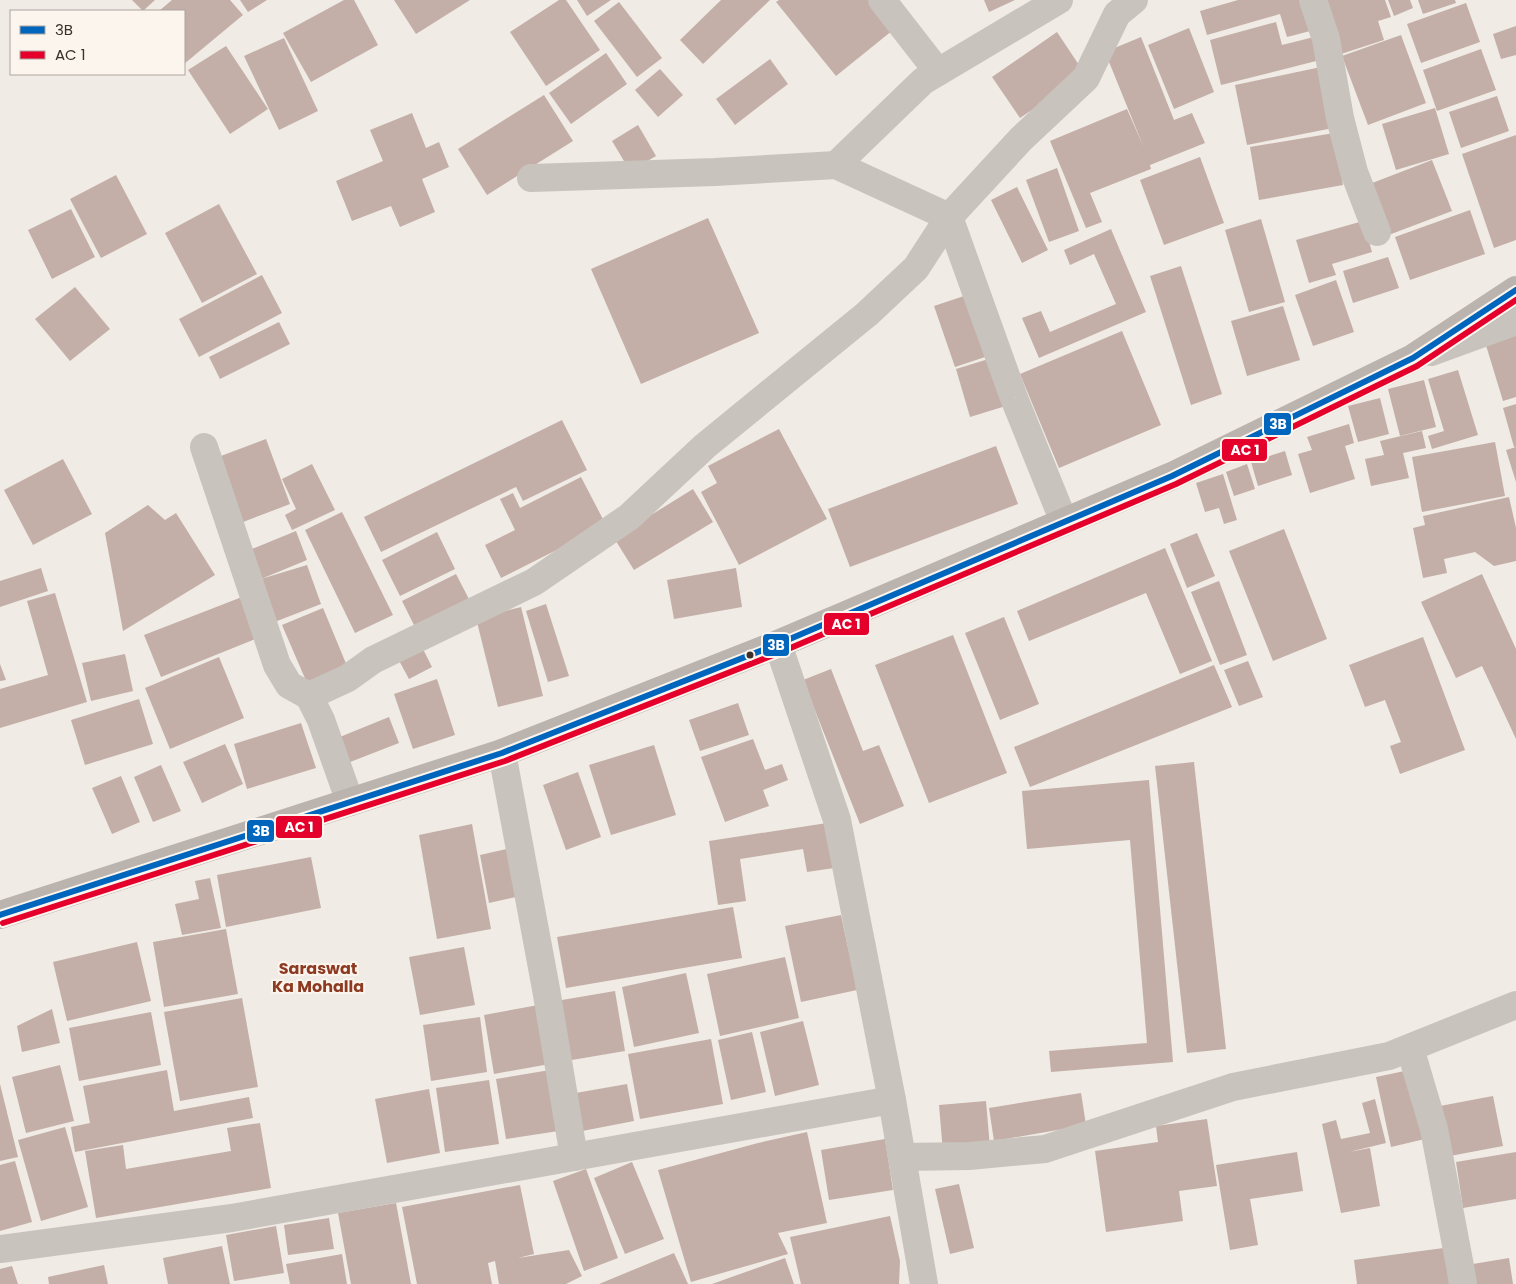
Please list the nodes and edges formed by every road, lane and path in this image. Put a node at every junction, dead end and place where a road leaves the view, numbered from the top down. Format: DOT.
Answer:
graph roads {
  1 [pos="882,0"];
  2 [pos="1059,0"];
  3 [pos="1134,0"];
  4 [pos="1313,0"];
  5 [pos="938,72"];
  6 [pos="836,165"];
  7 [pos="531,178"];
  8 [pos="949,218"];
  9 [pos="1377,232"];
  10 [pos="1516,290"];
  11 [pos="1516,321"];
  12 [pos="1413,358"];
  13 [pos="204,447"];
  14 [pos="1064,522"];
  15 [pos="778,644"];
  16 [pos="309,696"];
  17 [pos="502,753"];
  18 [pos="350,802"];
  19 [pos="0,915"];
  20 [pos="1516,1005"];
  21 [pos="1410,1048"];
  22 [pos="892,1100"];
  23 [pos="902,1157"];
  24 [pos="574,1158"];
  25 [pos="0,1249"];
  26 [pos="924,1284"];
  27 [pos="1462,1284"];
  1 -- 5 [label="street"];
  2 -- 5 [label="street"];
  3 -- 8 [label="street"];
  4 -- 9 [label="street"];
  5 -- 6 [label="street"];
  6 -- 7 [label="street"];
  6 -- 8 [label="street"];
  8 -- 14 [label="street"];
  8 -- 16 [label="street"];
  10 -- 12 [label="main road"];
  11 -- 12 [label="street"];
  12 -- 14 [label="main road"];
  13 -- 16 [label="street"];
  14 -- 15 [label="main road"];
  15 -- 17 [label="main road"];
  15 -- 22 [label="street"];
  16 -- 18 [label="street"];
  17 -- 18 [label="main road"];
  17 -- 24 [label="street"];
  18 -- 19 [label="main road"];
  20 -- 21 [label="street"];
  21 -- 23 [label="street"];
  21 -- 27 [label="street"];
  22 -- 23 [label="street"];
  22 -- 24 [label="street"];
  23 -- 26 [label="street"];
  24 -- 25 [label="street"];
}
